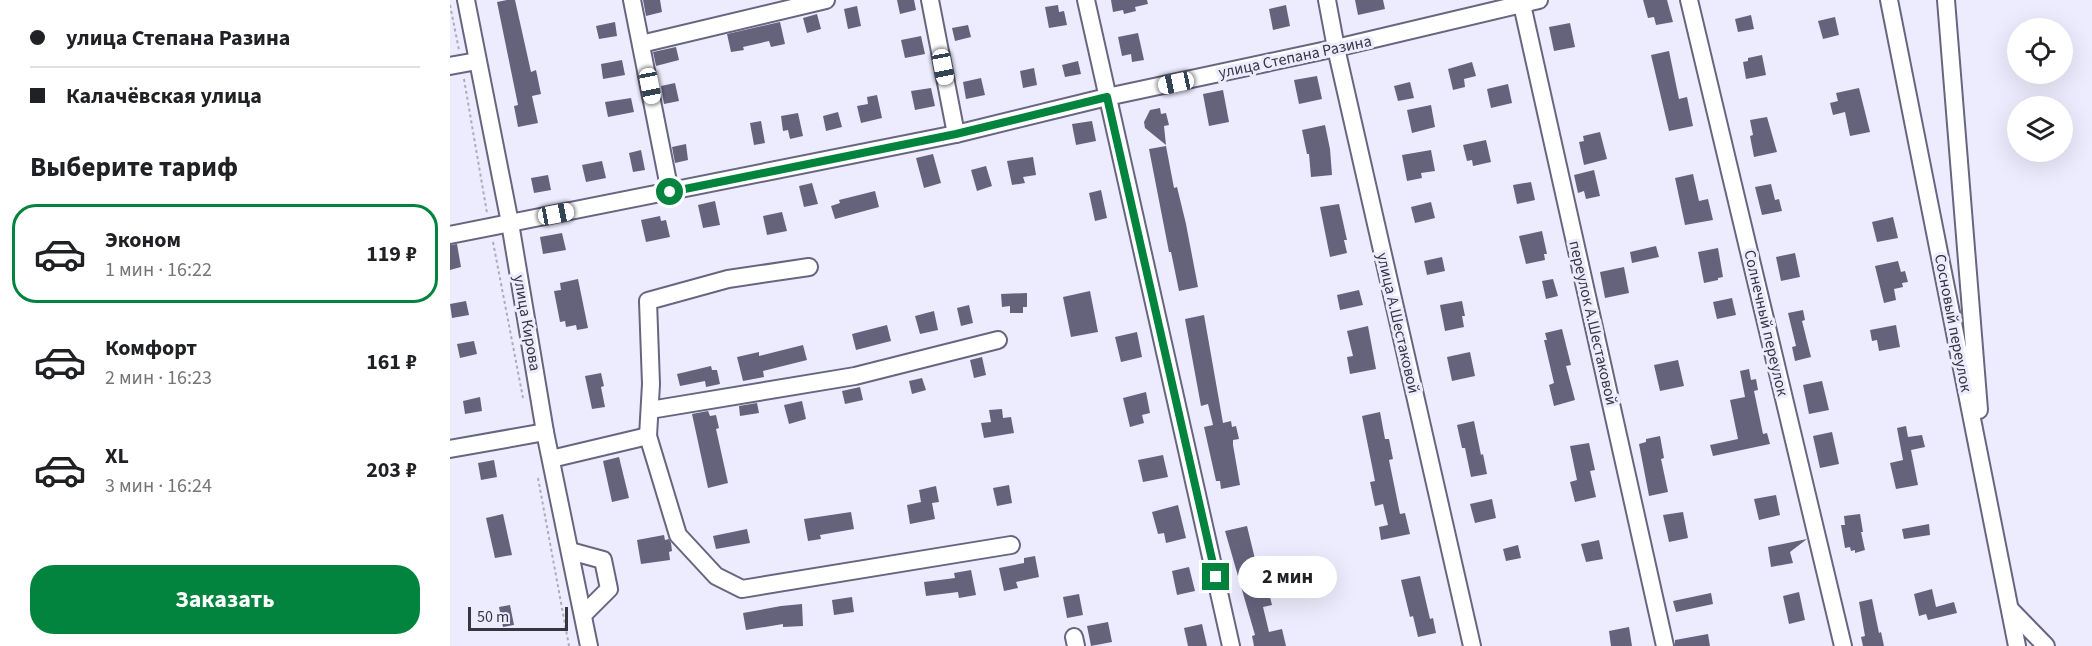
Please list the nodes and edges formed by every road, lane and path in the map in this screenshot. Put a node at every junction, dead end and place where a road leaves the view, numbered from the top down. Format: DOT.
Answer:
graph roads {
  1 [pos="466,0"];
  2 [pos="632,0"];
  3 [pos="826,0"];
  4 [pos="930,0"];
  5 [pos="1086,0"];
  6 [pos="1327,0"];
  7 [pos="1539,0"];
  8 [pos="1689,0"];
  9 [pos="1889,0"];
  10 [pos="1946,0"];
  11 [pos="1521,2"];
  12 [pos="450,5"];
  13 [pos="641,44"];
  14 [pos="1336,48"];
  15 [pos="463,64"];
  16 [pos="1107,97"];
  17 [pos="956,134"];
  18 [pos="670,192"];
  19 [pos="510,223"];
  20 [pos="490,227"];
  21 [pos="450,235"];
  22 [pos="809,267"];
  23 [pos="998,340"];
  24 [pos="523,400"];
  25 [pos="650,410"];
  26 [pos="545,432"];
  27 [pos="648,436"];
  28 [pos="450,449"];
  29 [pos="551,459"];
  30 [pos="536,470"];
  31 [pos="1986,488"];
  32 [pos="1011,545"];
  33 [pos="570,551"];
  34 [pos="2009,608"];
  35 [pos="582,615"];
  36 [pos="584,645"];
  37 [pos="569,646"];
  38 [pos="1231,646"];
  39 [pos="1472,646"];
  40 [pos="1665,646"];
  41 [pos="1843,646"];
  42 [pos="2017,646"];
  43 [pos="2046,646"];
  1 -- 15 [label="street, улица Кирова"];
  2 -- 13 [label="street"];
  3 -- 13 [label="street"];
  4 -- 17 [label="street"];
  5 -- 16 [label="street"];
  6 -- 14 [label="street, улица А.Шестаковой"];
  7 -- 11 [label="street, улица Степана Разина"];
  8 -- 41 [label="street, Солнечный переулок"];
  9 -- 31 [label="street, Сосновый переулок"];
  10 -- 31 [label="street"];
  11 -- 14 [label="street, улица Степана Разина"];
  11 -- 40 [label="street, переулок А.Шестаковой"];
  12 -- 15 [label="path"];
  13 -- 18 [label="street"];
  14 -- 16 [label="street, улица Степана Разина"];
  14 -- 39 [label="street, улица А.Шестаковой"];
  15 -- 19 [label="street, улица Кирова"];
  15 -- 20 [label="path"];
  16 -- 17 [label="street, улица Степана Разина"];
  16 -- 38 [label="street"];
  17 -- 18 [label="street, улица Степана Разина"];
  18 -- 19 [label="street, улица Степана Разина"];
  19 -- 20 [label="street, улица Степана Разина"];
  19 -- 26 [label="street, улица Кирова"];
  20 -- 21 [label="street, улица Степана Разина"];
  20 -- 24 [label="path"];
  22 -- 25 [label="street"];
  23 -- 25 [label="street"];
  25 -- 27 [label="street"];
  26 -- 28 [label="street"];
  26 -- 29 [label="street, улица Кирова"];
  27 -- 29 [label="street"];
  27 -- 32 [label="street"];
  29 -- 33 [label="street, улица Кирова"];
  30 -- 37 [label="path"];
  31 -- 34 [label="street, Сосновый переулок"];
  33 -- 35 [label="street, улица Кирова"];
  33 -- 35 [label="street"];
  34 -- 42 [label="street, Сосновый переулок"];
  34 -- 43 [label="street"];
  35 -- 36 [label="street, улица Кирова"];
}
